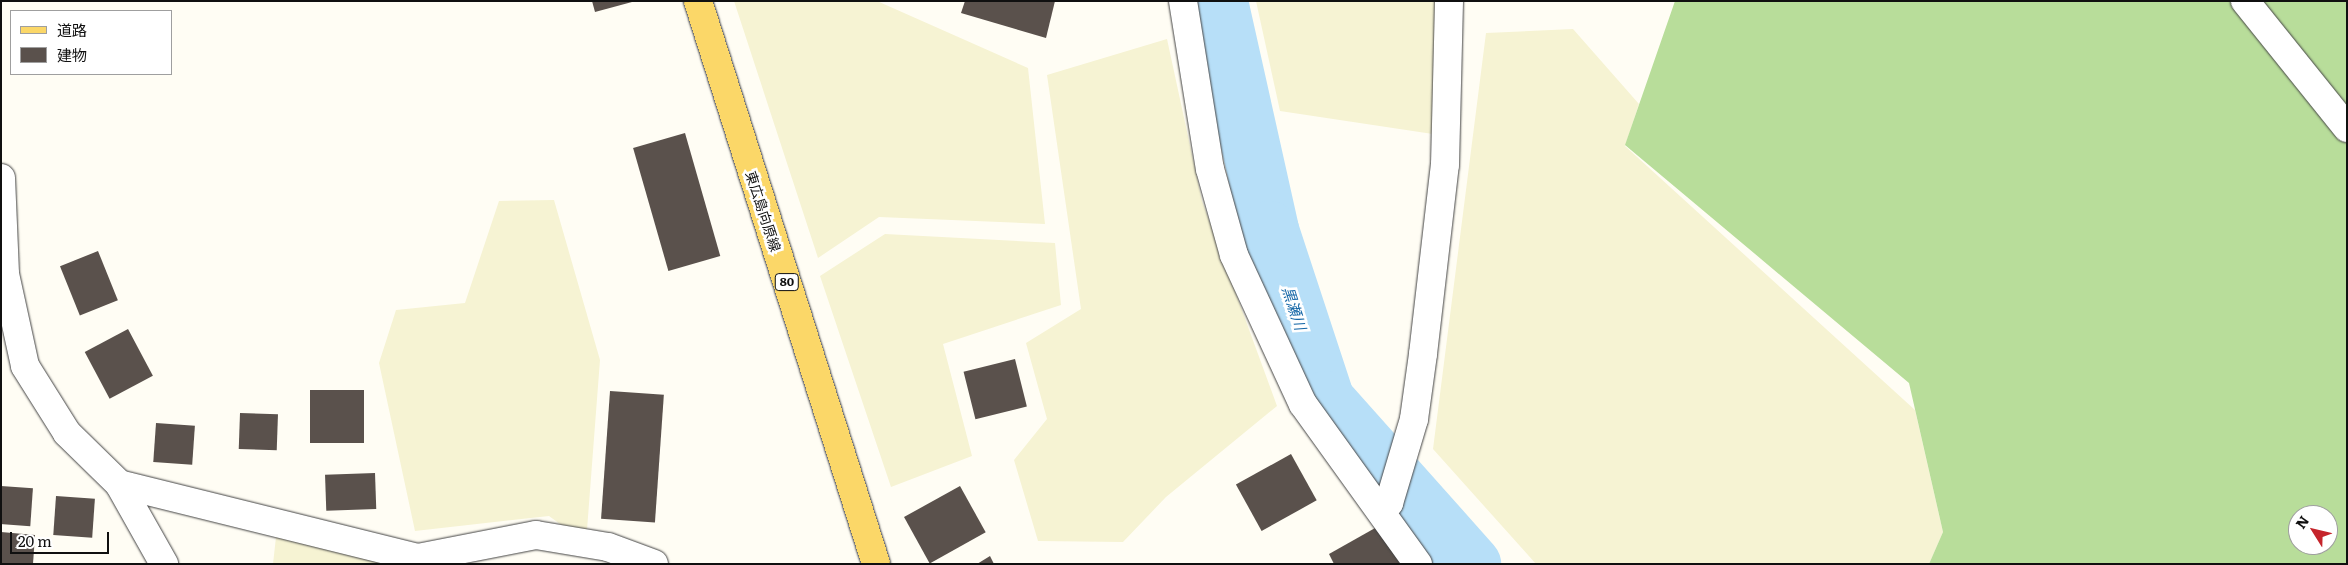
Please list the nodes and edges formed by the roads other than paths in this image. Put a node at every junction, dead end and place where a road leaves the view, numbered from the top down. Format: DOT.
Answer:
graph roads {
  1 [pos="698,1"];
  2 [pos="1183,1"];
  3 [pos="1449,1"];
  4 [pos="2245,1"];
  5 [pos="2347,128"];
  6 [pos="1,178"];
  7 [pos="118,484"];
  8 [pos="1385,507"];
  9 [pos="164,564"];
  10 [pos="654,564"];
  11 [pos="876,564"];
  12 [pos="1418,564"];
  1 -- 11 [label="main road, 東広島向原線 / 80"];
  2 -- 8 [label="street"];
  3 -- 8 [label="street"];
  4 -- 5 [label="street"];
  6 -- 7 [label="street"];
  7 -- 9 [label="street"];
  7 -- 10 [label="street"];
  8 -- 12 [label="street"];
}
